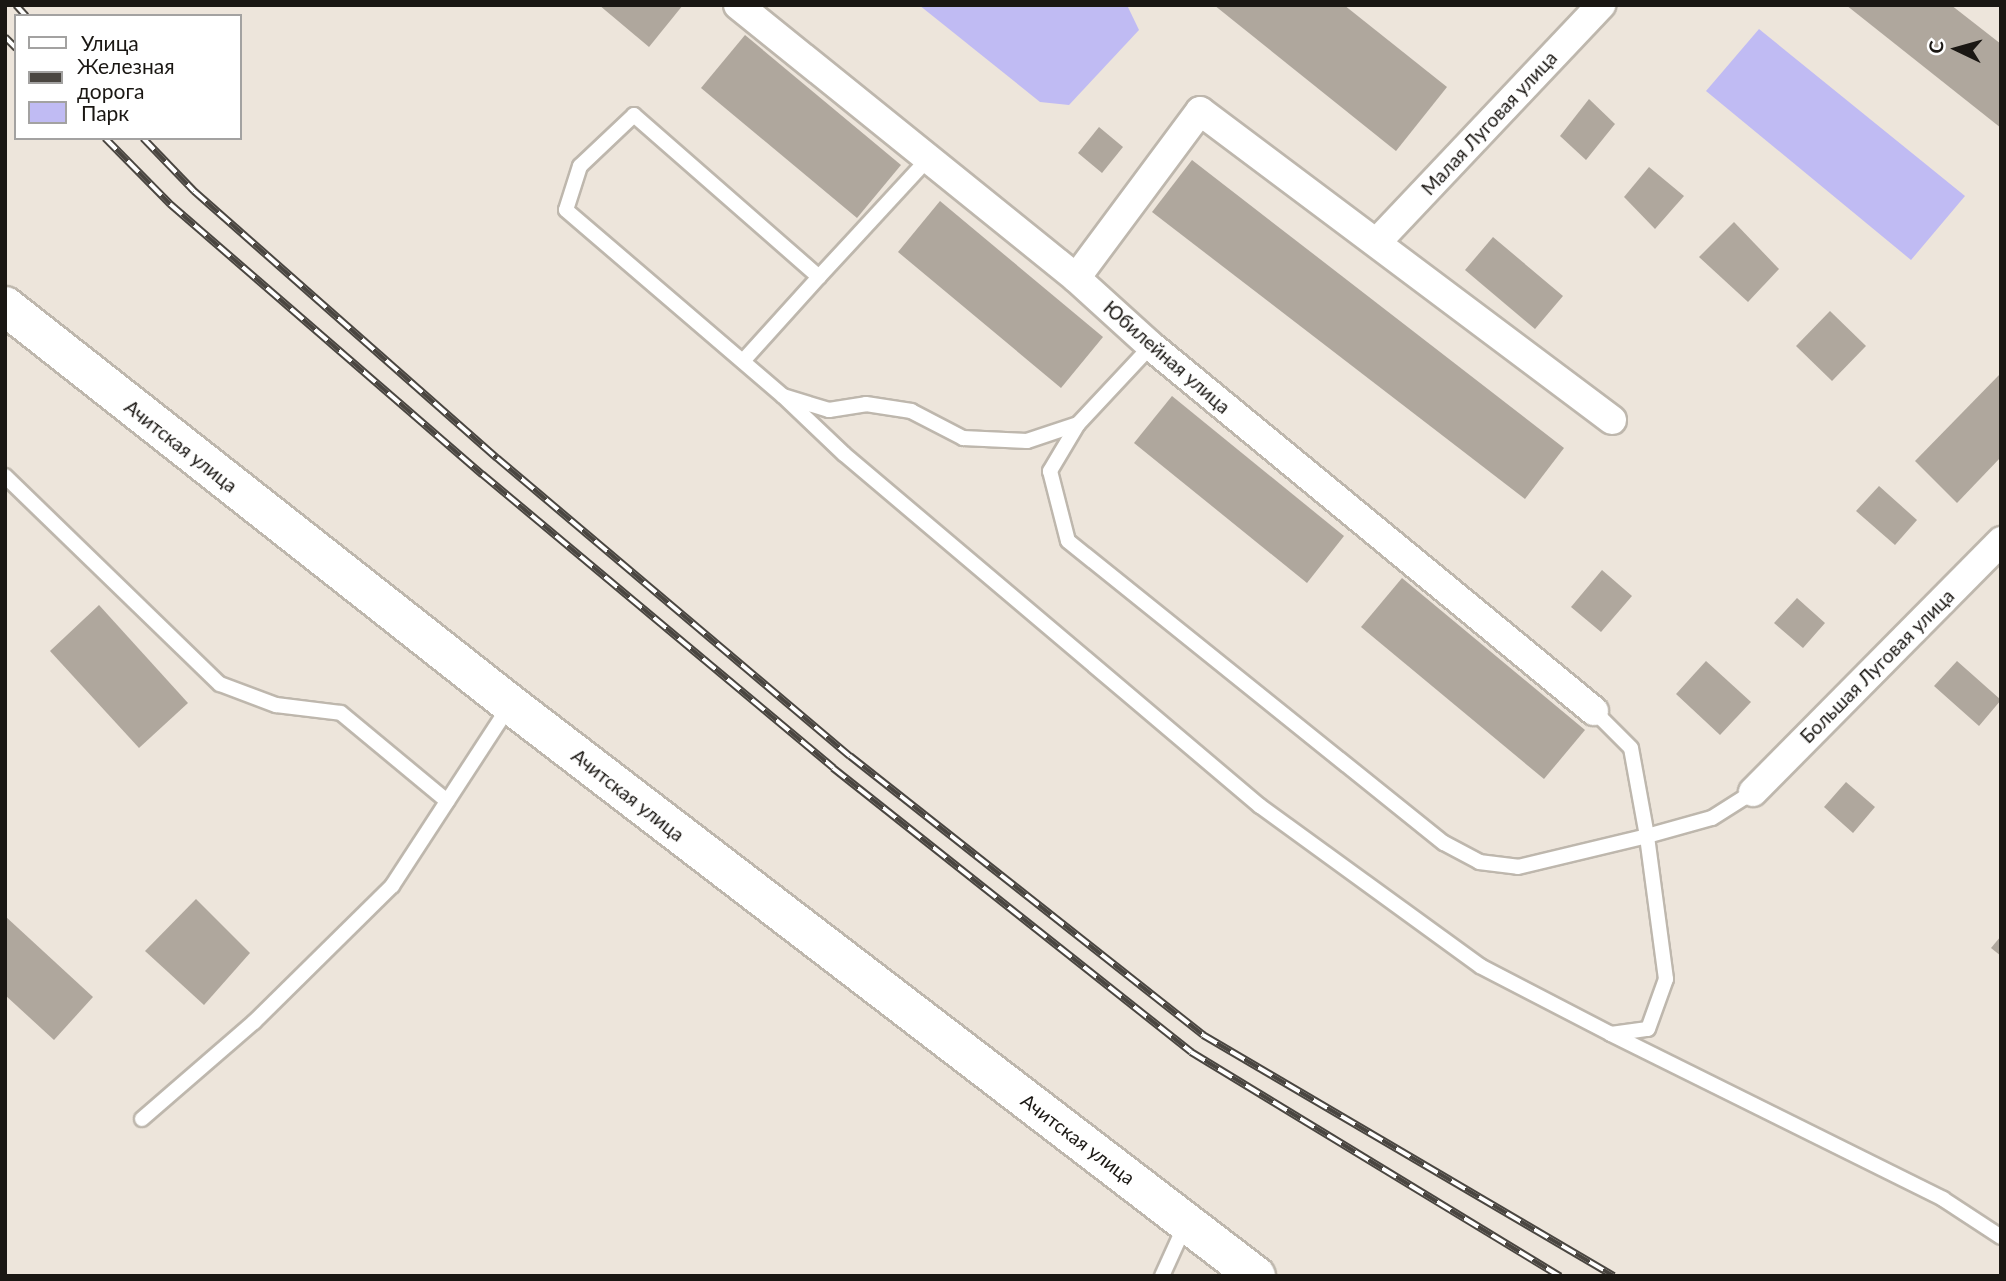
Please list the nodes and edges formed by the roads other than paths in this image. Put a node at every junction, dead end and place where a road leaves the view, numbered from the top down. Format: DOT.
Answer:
graph roads {
  1 [pos="738,5"];
  2 [pos="1600,5"];
  3 [pos="926,160"];
  4 [pos="1378,241"];
  5 [pos="819,277"];
  6 [pos="1076,278"];
  7 [pos="12,317"];
  8 [pos="1151,346"];
  9 [pos="743,361"];
  10 [pos="783,396"];
  11 [pos="1612,420"];
  12 [pos="1078,424"];
  13 [pos="5,476"];
  14 [pos="2001,541"];
  15 [pos="510,704"];
  16 [pos="1594,712"];
  17 [pos="1753,792"];
  18 [pos="447,801"];
  19 [pos="1647,836"];
  20 [pos="1611,1034"];
  21 [pos="142,1119"];
  22 [pos="1186,1223"];
  23 [pos="2001,1237"];
  24 [pos="1162,1276"];
  25 [pos="1256,1276"];
  1 -- 3 [label="street, Юбилейная улица"];
  2 -- 4 [label="street, Малая Луговая улица"];
  3 -- 5 [label="lane"];
  3 -- 6 [label="street, Юбилейная улица"];
  4 -- 6 [label="street"];
  4 -- 11 [label="street"];
  5 -- 9 [label="lane"];
  5 -- 9 [label="lane"];
  6 -- 8 [label="street, Юбилейная улица"];
  7 -- 15 [label="main road, Ачитская улица"];
  8 -- 12 [label="lane"];
  8 -- 16 [label="street, Юбилейная улица"];
  9 -- 10 [label="lane"];
  10 -- 12 [label="lane"];
  10 -- 20 [label="lane"];
  12 -- 19 [label="lane"];
  13 -- 18 [label="lane"];
  14 -- 17 [label="street, Большая Луговая улица"];
  15 -- 18 [label="lane"];
  15 -- 22 [label="main road, Ачитская улица"];
  16 -- 19 [label="lane"];
  17 -- 19 [label="lane"];
  18 -- 21 [label="lane"];
  19 -- 20 [label="lane"];
  20 -- 23 [label="lane"];
  22 -- 24 [label="lane"];
  22 -- 25 [label="main road, Ачитская улица"];
}
